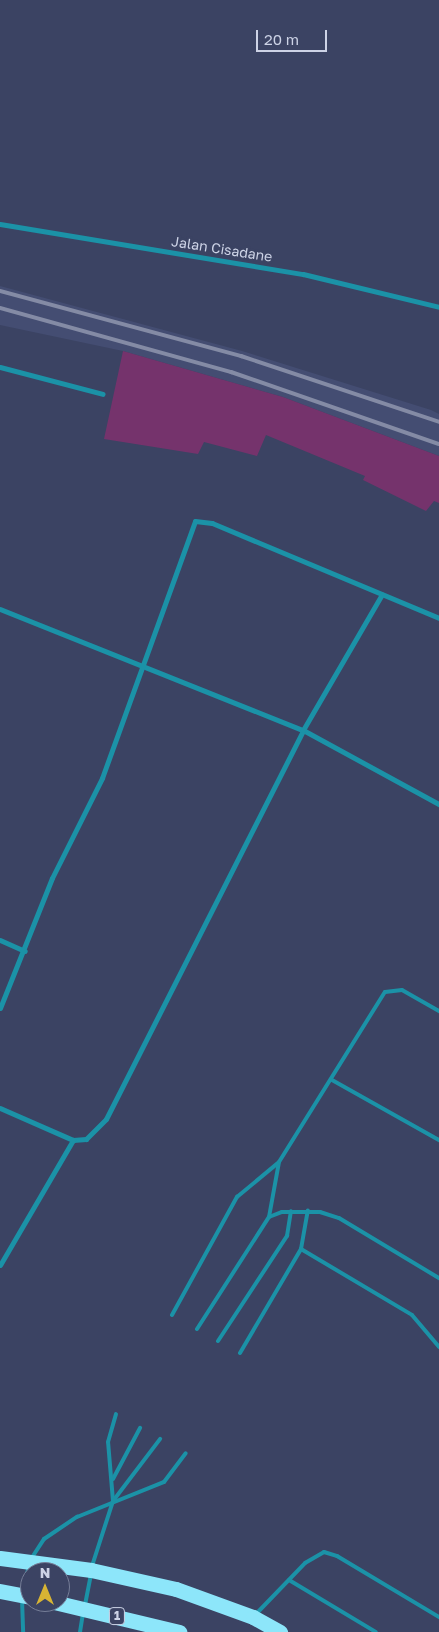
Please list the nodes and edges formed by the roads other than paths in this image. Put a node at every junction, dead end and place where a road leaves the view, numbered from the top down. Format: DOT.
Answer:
graph roads {
  1 [pos="0,224"];
  2 [pos="439,307"];
  3 [pos="0,367"];
  4 [pos="103,394"];
  5 [pos="382,594"];
  6 [pos="0,609"];
  7 [pos="439,618"];
  8 [pos="144,664"];
  9 [pos="303,730"];
  10 [pos="439,804"];
  11 [pos="0,940"];
  12 [pos="25,950"];
  13 [pos="0,1008"];
  14 [pos="439,1011"];
  15 [pos="332,1080"];
  16 [pos="0,1108"];
  17 [pos="73,1140"];
  18 [pos="439,1140"];
  19 [pos="279,1162"];
  20 [pos="291,1211"];
  21 [pos="308,1211"];
  22 [pos="269,1217"];
  23 [pos="301,1249"];
  24 [pos="0,1265"];
  25 [pos="439,1278"];
  26 [pos="172,1315"];
  27 [pos="197,1329"];
  28 [pos="218,1340"];
  29 [pos="439,1347"];
  30 [pos="240,1353"];
  31 [pos="116,1414"];
  32 [pos="140,1428"];
  33 [pos="160,1439"];
  34 [pos="186,1453"];
  35 [pos="113,1479"];
  36 [pos="113,1501"];
  37 [pos="0,1558"];
  38 [pos="29,1562"];
  39 [pos="70,1567"];
  40 [pos="92,1570"];
  41 [pos="289,1580"];
  42 [pos="0,1590"];
  43 [pos="20,1595"];
  44 [pos="70,1605"];
  45 [pos="84,1608"];
  46 [pos="25,1612"];
  47 [pos="253,1617"];
  48 [pos="439,1617"];
  49 [pos="23,1632"];
  50 [pos="80,1632"];
  51 [pos="180,1632"];
  52 [pos="280,1632"];
  53 [pos="376,1632"];
  1 -- 2 [label="street, Jalan Cisadane"];
  3 -- 4 [label="street"];
  5 -- 7 [label="street"];
  5 -- 8 [label="street"];
  5 -- 9 [label="street"];
  6 -- 8 [label="street"];
  8 -- 9 [label="street"];
  8 -- 12 [label="street"];
  9 -- 10 [label="street"];
  9 -- 17 [label="street"];
  11 -- 12 [label="street"];
  12 -- 13 [label="street"];
  14 -- 15 [label="lane"];
  15 -- 18 [label="lane"];
  15 -- 19 [label="lane"];
  16 -- 17 [label="street"];
  17 -- 24 [label="street"];
  19 -- 22 [label="lane"];
  19 -- 26 [label="lane"];
  20 -- 21 [label="lane"];
  20 -- 22 [label="lane"];
  20 -- 28 [label="lane"];
  21 -- 23 [label="lane"];
  21 -- 25 [label="lane"];
  22 -- 27 [label="lane"];
  23 -- 29 [label="lane"];
  23 -- 30 [label="lane"];
  31 -- 35 [label="lane"];
  32 -- 35 [label="lane"];
  33 -- 36 [label="lane"];
  34 -- 36 [label="lane"];
  35 -- 36 [label="lane"];
  36 -- 38 [label="lane"];
  36 -- 40 [label="lane"];
  37 -- 38 [label="highway"];
  39 -- 40 [label="highway"];
  40 -- 45 [label="lane"];
  40 -- 47 [label="highway"];
  41 -- 47 [label="lane"];
  41 -- 48 [label="lane"];
  41 -- 53 [label="lane"];
  42 -- 43 [label="highway"];
  44 -- 45 [label="highway, 1"];
  45 -- 50 [label="lane"];
  45 -- 51 [label="highway, 1"];
  46 -- 49 [label="lane"];
  47 -- 52 [label="highway"];
}
